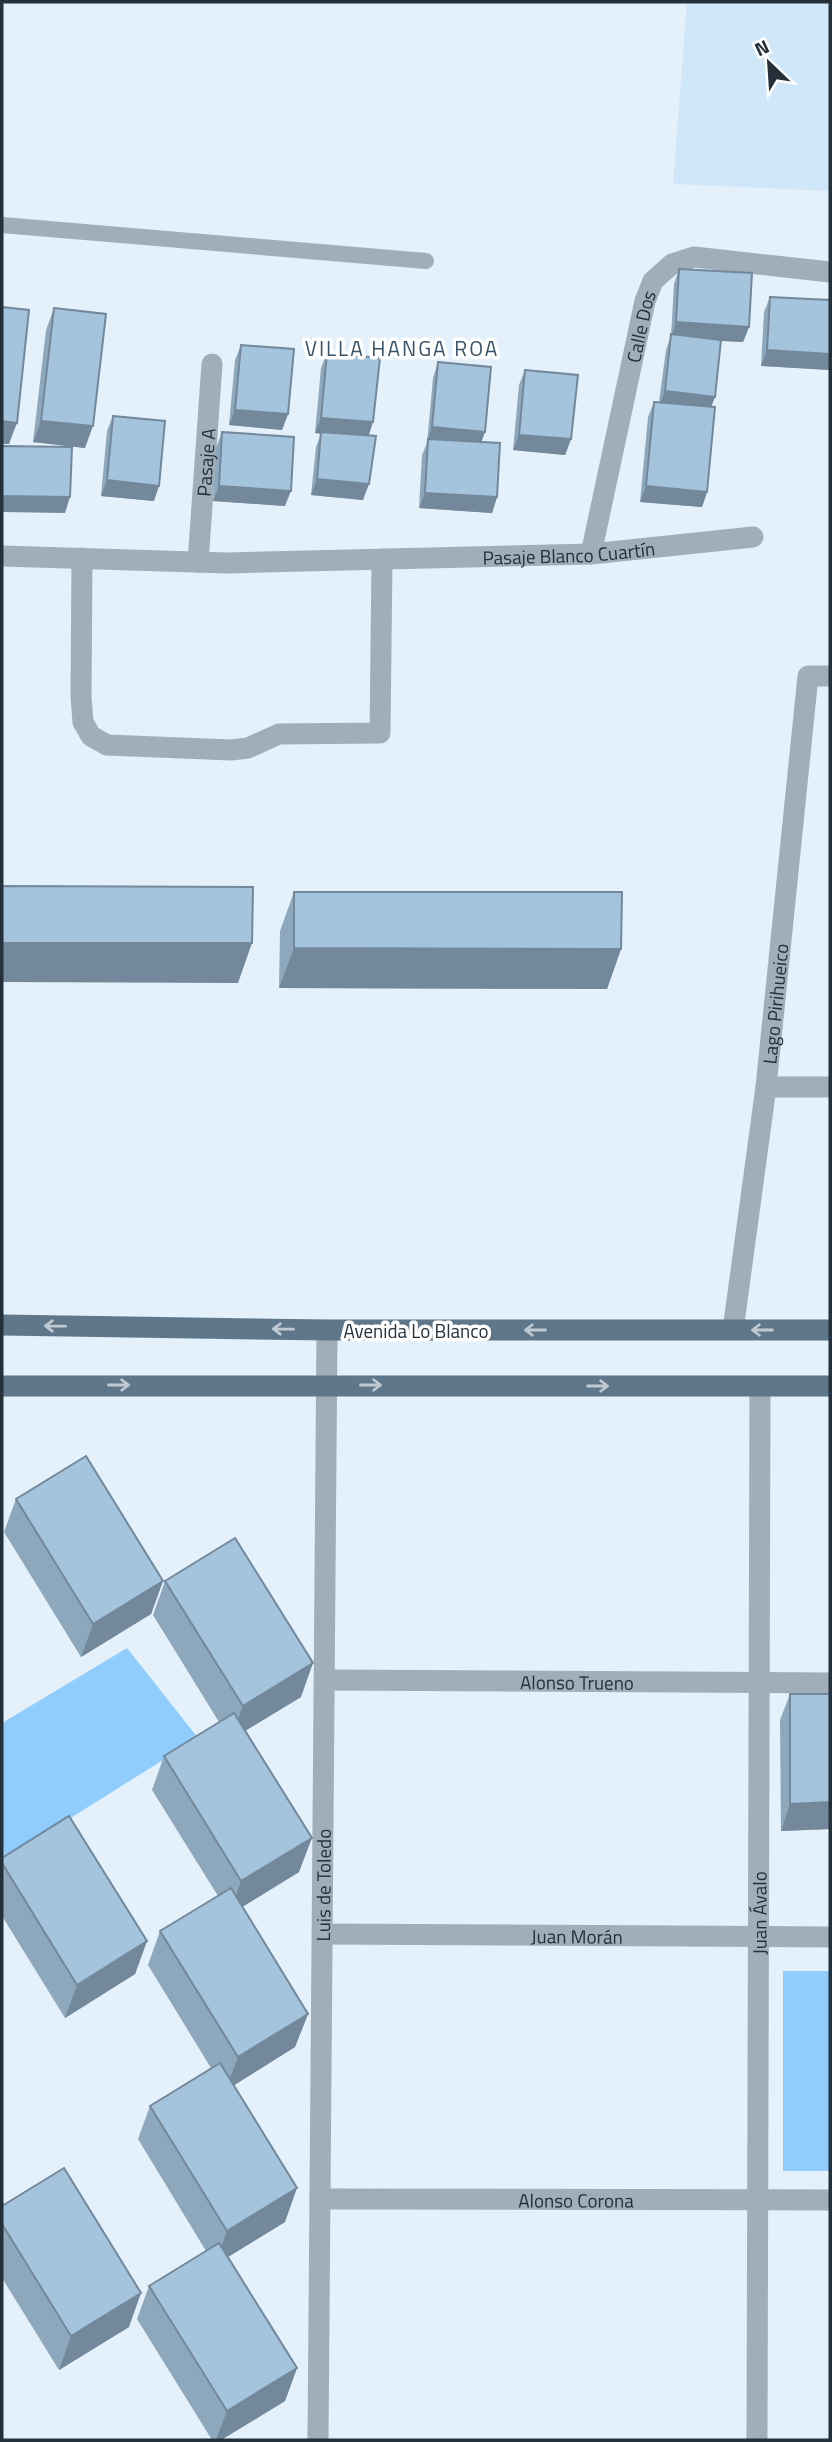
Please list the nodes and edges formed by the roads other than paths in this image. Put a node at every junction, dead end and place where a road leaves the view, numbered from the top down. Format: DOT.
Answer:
graph roads {
  1 [pos="2,225"];
  2 [pos="426,261"];
  3 [pos="830,272"];
  4 [pos="212,364"];
  5 [pos="753,537"];
  6 [pos="591,554"];
  7 [pos="2,556"];
  8 [pos="82,558"];
  9 [pos="382,559"];
  10 [pos="198,562"];
  11 [pos="830,676"];
  12 [pos="766,1087"];
  13 [pos="830,1087"];
  14 [pos="2,1325"];
  15 [pos="327,1330"];
  16 [pos="733,1330"];
  17 [pos="830,1331"];
  18 [pos="327,1385"];
  19 [pos="2,1386"];
  20 [pos="761,1386"];
  21 [pos="830,1386"];
  22 [pos="325,1680"];
  23 [pos="759,1682"];
  24 [pos="830,1683"];
  25 [pos="323,1934"];
  26 [pos="759,1937"];
  27 [pos="830,1937"];
  28 [pos="320,2199"];
  29 [pos="758,2200"];
  30 [pos="830,2200"];
  31 [pos="318,2440"];
  32 [pos="757,2440"];
  1 -- 2 [label="lane"];
  3 -- 6 [label="street, Calle Dos"];
  4 -- 10 [label="street, Pasaje A"];
  5 -- 6 [label="street, Pasaje Blanco Cuartín"];
  6 -- 9 [label="street, Pasaje Blanco Cuartín"];
  7 -- 8 [label="street, Pasaje Blanco Cuartín"];
  8 -- 9 [label="street"];
  8 -- 10 [label="street, Pasaje Blanco Cuartín"];
  9 -- 10 [label="street, Pasaje Blanco Cuartín"];
  11 -- 12 [label="street, Lago Pirihueico"];
  12 -- 13 [label="street"];
  12 -- 16 [label="street, Lago Pirihueico"];
  15 -- 14 [label="main road, Avenida Lo Blanco, one-way"];
  16 -- 15 [label="main road, Avenida Lo Blanco, one-way"];
  15 -- 18 [label="street, Luis de Toledo"];
  17 -- 16 [label="main road, Avenida Lo Blanco, one-way"];
  19 -- 18 [label="main road, one-way"];
  18 -- 20 [label="main road, one-way"];
  18 -- 22 [label="street, Luis de Toledo"];
  20 -- 21 [label="main road"];
  20 -- 23 [label="street, Juan Ávalo"];
  22 -- 23 [label="street, Alonso Trueno"];
  22 -- 25 [label="street, Luis de Toledo"];
  23 -- 24 [label="street, Alonso Trueno"];
  23 -- 26 [label="street, Juan Ávalo"];
  25 -- 26 [label="street, Juan Morán"];
  25 -- 28 [label="street, Luis de Toledo"];
  26 -- 27 [label="street, Juan Morán"];
  26 -- 29 [label="street, Juan Ávalo"];
  28 -- 29 [label="street, Alonso Corona"];
  28 -- 31 [label="street, Luis de Toledo"];
  29 -- 30 [label="street, Alonso Corona"];
  29 -- 32 [label="street, Juan Ávalo"];
}
